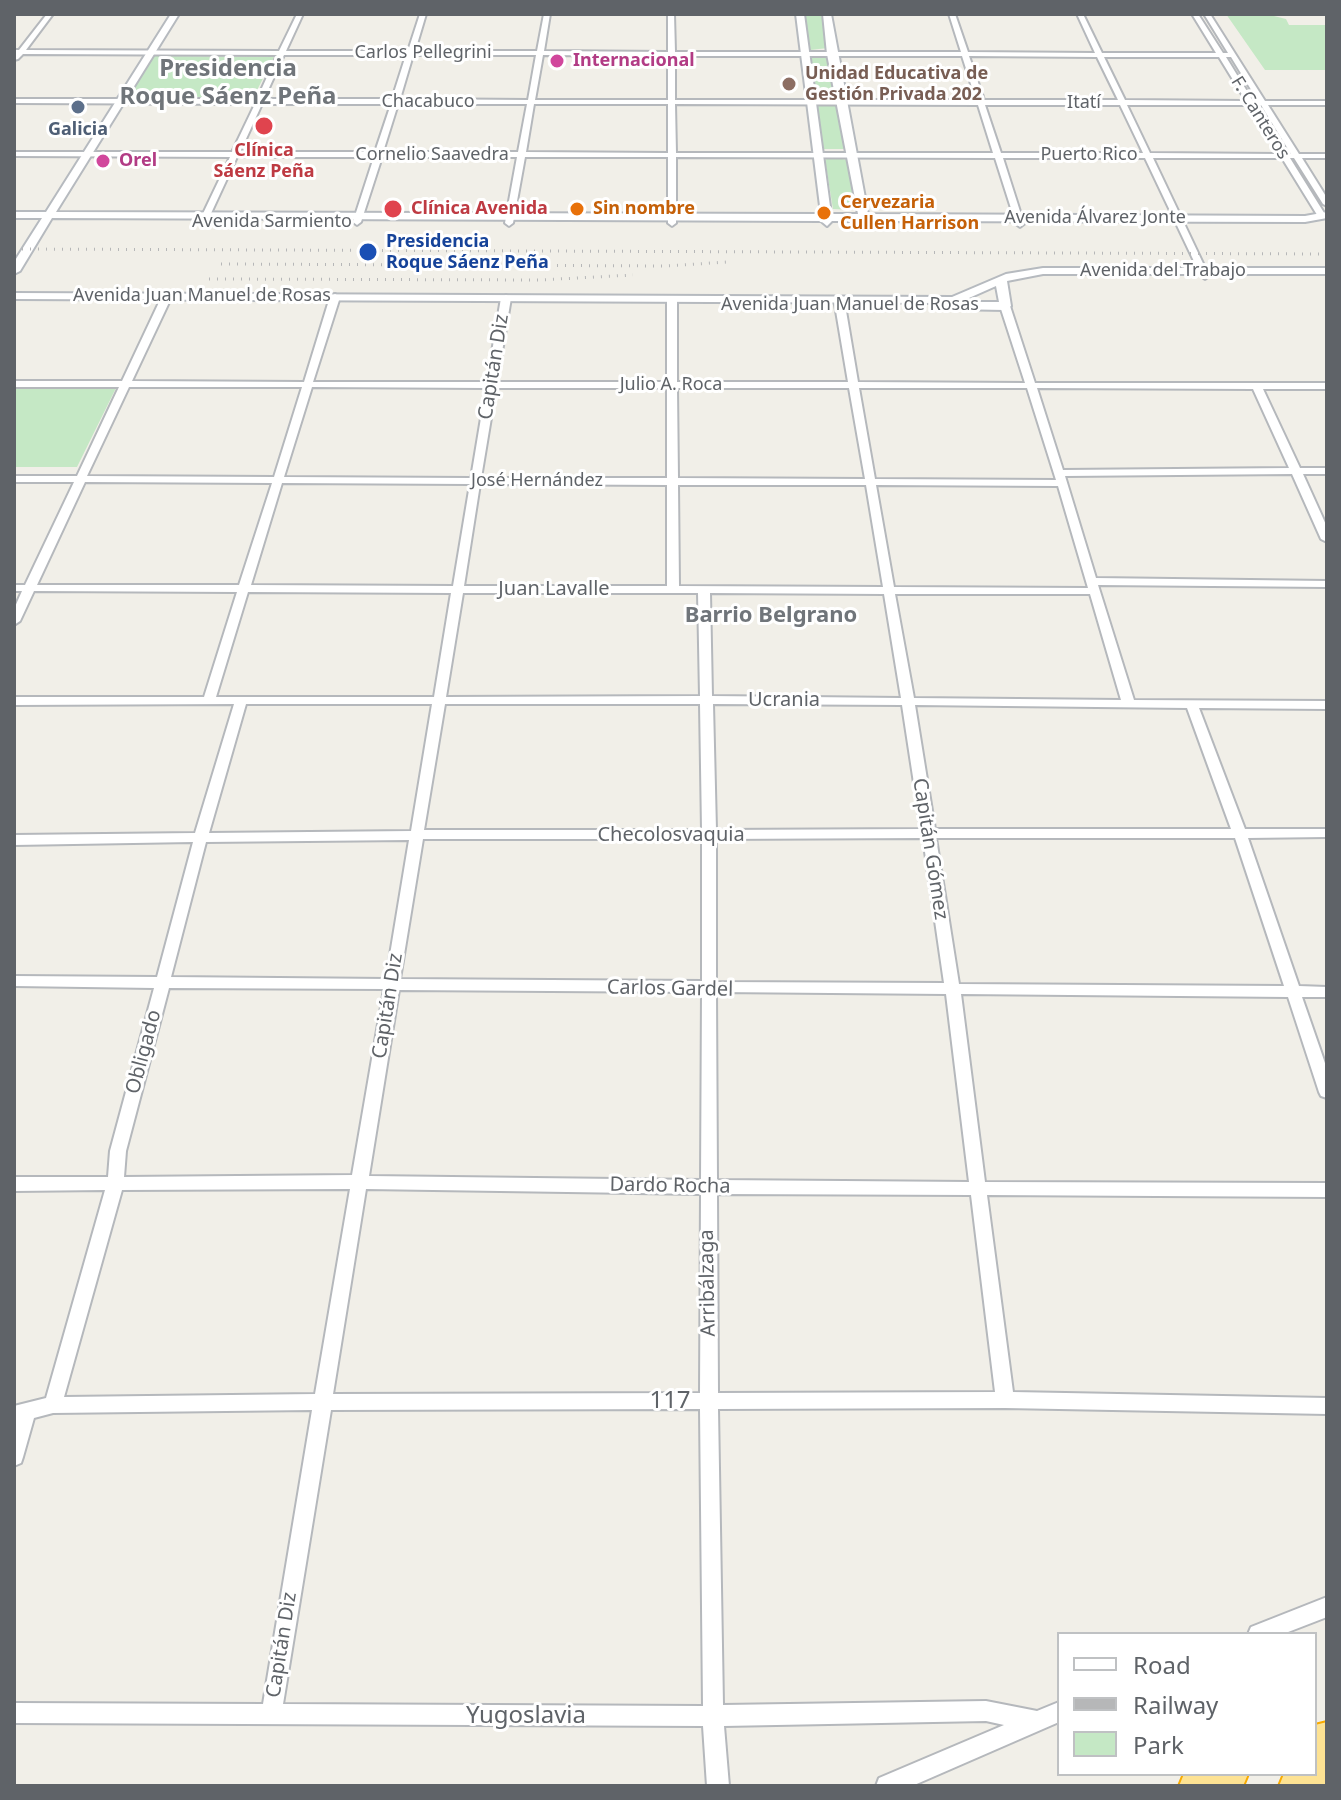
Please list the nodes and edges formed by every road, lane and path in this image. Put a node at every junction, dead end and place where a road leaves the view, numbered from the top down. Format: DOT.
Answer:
graph roads {
  1 [pos="50,14"];
  2 [pos="175,14"];
  3 [pos="300,14"];
  4 [pos="423,14"];
  5 [pos="547,14"];
  6 [pos="671,14"];
  7 [pos="800,14"];
  8 [pos="827,14"];
  9 [pos="952,14"];
  10 [pos="1080,14"];
  11 [pos="1195,14"];
  12 [pos="1207,14"];
  13 [pos="17,52"];
  14 [pos="150,53"];
  15 [pos="281,53"];
  16 [pos="541,53"];
  17 [pos="411,54"];
  18 [pos="671,54"];
  19 [pos="804,54"];
  20 [pos="832,54"];
  21 [pos="965,55"];
  22 [pos="1099,55"];
  23 [pos="1221,55"];
  24 [pos="1233,55"];
  25 [pos="14,60"];
  26 [pos="14,101"];
  27 [pos="120,101"];
  28 [pos="259,102"];
  29 [pos="395,102"];
  30 [pos="533,102"];
  31 [pos="670,102"];
  32 [pos="811,102"];
  33 [pos="842,102"];
  34 [pos="981,103"];
  35 [pos="1122,103"];
  36 [pos="1250,103"];
  37 [pos="1264,103"];
  38 [pos="1327,103"];
  39 [pos="14,154"];
  40 [pos="87,154"];
  41 [pos="233,155"];
  42 [pos="379,155"];
  43 [pos="524,155"];
  44 [pos="671,155"];
  45 [pos="820,155"];
  46 [pos="850,155"];
  47 [pos="998,155"];
  48 [pos="1148,156"];
  49 [pos="1283,156"];
  50 [pos="1298,156"];
  51 [pos="1327,156"];
  52 [pos="1326,216"];
  53 [pos="14,218"];
  54 [pos="47,218"];
  55 [pos="204,218"];
  56 [pos="358,219"];
  57 [pos="510,220"];
  58 [pos="672,220"];
  59 [pos="827,220"];
  60 [pos="864,220"];
  61 [pos="1019,221"];
  62 [pos="1178,222"];
  63 [pos="14,271"];
  64 [pos="1205,274"];
  65 [pos="1327,274"];
  66 [pos="1002,286"];
  67 [pos="14,296"];
  68 [pos="166,300"];
  69 [pos="334,300"];
  70 [pos="505,301"];
  71 [pos="672,301"];
  72 [pos="14,302"];
  73 [pos="840,302"];
  74 [pos="964,302"];
  75 [pos="1005,306"];
  76 [pos="14,384"];
  77 [pos="126,384"];
  78 [pos="308,384"];
  79 [pos="491,385"];
  80 [pos="672,385"];
  81 [pos="853,385"];
  82 [pos="1030,385"];
  83 [pos="1257,386"];
  84 [pos="1327,386"];
  85 [pos="1296,471"];
  86 [pos="1327,471"];
  87 [pos="1060,478"];
  88 [pos="14,479"];
  89 [pos="81,480"];
  90 [pos="277,480"];
  91 [pos="475,481"];
  92 [pos="673,482"];
  93 [pos="869,483"];
  94 [pos="1327,539"];
  95 [pos="1327,584"];
  96 [pos="1092,586"];
  97 [pos="14,588"];
  98 [pos="29,588"];
  99 [pos="673,588"];
  100 [pos="887,588"];
  101 [pos="243,589"];
  102 [pos="457,589"];
  103 [pos="704,589"];
  104 [pos="14,621"];
  105 [pos="209,700"];
  106 [pos="241,700"];
  107 [pos="439,700"];
  108 [pos="707,700"];
  109 [pos="14,701"];
  110 [pos="908,701"];
  111 [pos="1129,705"];
  112 [pos="1192,705"];
  113 [pos="1327,705"];
  114 [pos="1239,831"];
  115 [pos="1327,833"];
  116 [pos="417,835"];
  117 [pos="709,835"];
  118 [pos="928,835"];
  119 [pos="201,837"];
  120 [pos="14,840"];
  121 [pos="14,981"];
  122 [pos="162,984"];
  123 [pos="391,986"];
  124 [pos="708,989"];
  125 [pos="953,991"];
  126 [pos="1294,992"];
  127 [pos="1327,992"];
  128 [pos="1327,1092"];
  129 [pos="359,1182"];
  130 [pos="14,1184"];
  131 [pos="115,1184"];
  132 [pos="979,1186"];
  133 [pos="706,1187"];
  134 [pos="1327,1190"];
  135 [pos="1005,1400"];
  136 [pos="709,1401"];
  137 [pos="323,1402"];
  138 [pos="53,1405"];
  139 [pos="1327,1406"];
  140 [pos="20,1413"];
  141 [pos="14,1457"];
  142 [pos="1327,1607"];
  143 [pos="1263,1632"];
  144 [pos="14,1713"];
  145 [pos="1057,1713"];
  146 [pos="271,1715"];
  147 [pos="713,1716"];
  148 [pos="1036,1721"];
  149 [pos="1327,1774"];
  150 [pos="1224,1776"];
  151 [pos="718,1786"];
  152 [pos="887,1786"];
  153 [pos="1197,1786"];
  154 [pos="1297,1786"];
  1 -- 13 [label="street"];
  2 -- 14 [label="main road"];
  3 -- 15 [label="street"];
  4 -- 17 [label="street"];
  5 -- 16 [label="street"];
  6 -- 18 [label="street"];
  7 -- 19 [label="main road"];
  8 -- 20 [label="main road"];
  9 -- 21 [label="street"];
  10 -- 22 [label="street"];
  11 -- 23 [label="street, F. Canteros"];
  12 -- 24 [label="street, F. Canteros"];
  13 -- 14 [label="street, Carlos Pellegrini"];
  13 -- 25 [label="street"];
  14 -- 15 [label="street, Carlos Pellegrini"];
  14 -- 27 [label="main road"];
  15 -- 17 [label="street, Carlos Pellegrini"];
  15 -- 28 [label="street"];
  16 -- 17 [label="street, Carlos Pellegrini"];
  16 -- 18 [label="street, Carlos Pellegrini"];
  16 -- 30 [label="street"];
  17 -- 29 [label="street"];
  18 -- 19 [label="street, Carlos Pellegrini"];
  18 -- 31 [label="street"];
  19 -- 20 [label="street, Carlos Pellegrini"];
  19 -- 32 [label="main road"];
  20 -- 21 [label="street, Carlos Pellegrini"];
  20 -- 33 [label="main road"];
  21 -- 22 [label="street, Carlos Pellegrini"];
  21 -- 34 [label="street"];
  22 -- 23 [label="street, Carlos Pellegrini"];
  22 -- 35 [label="street"];
  23 -- 24 [label="street, Carlos Pellegrini"];
  23 -- 36 [label="street, F. Canteros"];
  24 -- 37 [label="street, F. Canteros"];
  26 -- 27 [label="street, Chacabuco"];
  27 -- 28 [label="street, Chacabuco"];
  27 -- 40 [label="main road"];
  28 -- 29 [label="street, Chacabuco"];
  28 -- 41 [label="street"];
  29 -- 30 [label="street, Chacabuco"];
  29 -- 42 [label="street"];
  30 -- 31 [label="street, Chacabuco"];
  30 -- 43 [label="street"];
  31 -- 32 [label="street, Chacabuco"];
  31 -- 44 [label="street"];
  32 -- 33 [label="street, Chacabuco"];
  32 -- 45 [label="main road"];
  33 -- 34 [label="street, Itatí"];
  33 -- 46 [label="main road"];
  34 -- 35 [label="street, Itatí"];
  34 -- 47 [label="street"];
  35 -- 36 [label="street, Itatí"];
  35 -- 48 [label="street"];
  36 -- 37 [label="street, Itatí"];
  36 -- 49 [label="street, F. Canteros"];
  37 -- 38 [label="street, Itatí"];
  37 -- 50 [label="street, F. Canteros"];
  39 -- 40 [label="street, Cornelio Saavedra"];
  40 -- 41 [label="street, Cornelio Saavedra"];
  40 -- 54 [label="main road"];
  41 -- 42 [label="street, Cornelio Saavedra"];
  41 -- 55 [label="street"];
  42 -- 43 [label="street, Cornelio Saavedra"];
  42 -- 56 [label="street"];
  43 -- 44 [label="street, Cornelio Saavedra"];
  43 -- 57 [label="street"];
  44 -- 45 [label="street, Cornelio Saavedra"];
  44 -- 58 [label="street"];
  45 -- 46 [label="street, Cornelio Saavedra"];
  45 -- 59 [label="main road"];
  46 -- 47 [label="street, Puerto Rico"];
  46 -- 60 [label="main road"];
  47 -- 48 [label="street, Puerto Rico"];
  47 -- 61 [label="street"];
  48 -- 49 [label="street, Puerto Rico"];
  48 -- 62 [label="street"];
  49 -- 50 [label="street, Puerto Rico"];
  49 -- 52 [label="street, F. Canteros"];
  50 -- 51 [label="street, Puerto Rico"];
  50 -- 52 [label="street, F. Canteros"];
  52 -- 62 [label="main road, Avenida Álvarez Jonte"];
  53 -- 54 [label="main road, Avenida Sarmiento"];
  54 -- 55 [label="main road, Avenida Sarmiento"];
  54 -- 63 [label="main road"];
  55 -- 56 [label="main road, Avenida Sarmiento"];
  56 -- 57 [label="main road, Avenida Sarmiento"];
  57 -- 58 [label="main road, Avenida Sarmiento"];
  58 -- 59 [label="main road, Avenida Sarmiento"];
  59 -- 60 [label="main road, Avenida Sarmiento"];
  60 -- 61 [label="main road, Avenida Álvarez Jonte"];
  61 -- 62 [label="main road, Avenida Álvarez Jonte"];
  62 -- 64 [label="street"];
  64 -- 65 [label="main road"];
  64 -- 66 [label="main road"];
  66 -- 74 [label="main road, Avenida Juan Manuel de Rosas"];
  66 -- 75 [label="main road, Avenida Juan Manuel de Rosas"];
  67 -- 68 [label="main road, Avenida Juan Manuel de Rosas"];
  68 -- 69 [label="main road, Avenida Juan Manuel de Rosas"];
  68 -- 72 [label="main road, Avenida Juan Manuel de Rosas"];
  68 -- 77 [label="street"];
  69 -- 70 [label="main road, Avenida Juan Manuel de Rosas"];
  69 -- 78 [label="street"];
  70 -- 71 [label="main road, Avenida Juan Manuel de Rosas"];
  70 -- 79 [label="street, Capitán Diz"];
  71 -- 73 [label="main road, Avenida Juan Manuel de Rosas"];
  71 -- 80 [label="street"];
  73 -- 74 [label="main road, Avenida Juan Manuel de Rosas"];
  73 -- 81 [label="street, Capitán Gómez"];
  74 -- 75 [label="main road, Avenida Juan Manuel de Rosas"];
  75 -- 82 [label="street"];
  76 -- 77 [label="street, Julio A. Roca"];
  77 -- 78 [label="street, Julio A. Roca"];
  77 -- 89 [label="street"];
  78 -- 79 [label="street, Julio A. Roca"];
  78 -- 90 [label="street"];
  79 -- 80 [label="street, Julio A. Roca"];
  79 -- 91 [label="street, Capitán Diz"];
  80 -- 81 [label="street, Julio A. Roca"];
  80 -- 92 [label="street"];
  81 -- 82 [label="street, Julio A. Roca"];
  81 -- 93 [label="street, Capitán Gómez"];
  82 -- 83 [label="street, Julio A. Roca"];
  82 -- 87 [label="street"];
  83 -- 84 [label="street, Julio A. Roca"];
  83 -- 85 [label="street"];
  85 -- 86 [label="street, José Hernández"];
  85 -- 87 [label="street, José Hernández"];
  85 -- 94 [label="street"];
  87 -- 93 [label="street, José Hernández"];
  87 -- 96 [label="street"];
  88 -- 89 [label="street, José Hernández"];
  89 -- 90 [label="street, José Hernández"];
  89 -- 98 [label="street"];
  90 -- 91 [label="street, José Hernández"];
  90 -- 101 [label="street"];
  91 -- 92 [label="street, José Hernández"];
  91 -- 102 [label="street, Capitán Diz"];
  92 -- 93 [label="street, José Hernández"];
  92 -- 99 [label="street"];
  93 -- 100 [label="street, Capitán Gómez"];
  95 -- 96 [label="street, Juan Lavalle"];
  96 -- 100 [label="street, Juan Lavalle"];
  96 -- 111 [label="street"];
  97 -- 98 [label="street, Juan Lavalle"];
  98 -- 101 [label="street, Juan Lavalle"];
  98 -- 104 [label="street"];
  99 -- 102 [label="street, Juan Lavalle"];
  99 -- 103 [label="street, Juan Lavalle"];
  100 -- 103 [label="street, Juan Lavalle"];
  100 -- 110 [label="street, Capitán Gómez"];
  101 -- 102 [label="street, Juan Lavalle"];
  101 -- 105 [label="street"];
  102 -- 107 [label="street, Capitán Diz"];
  103 -- 108 [label="street, Arribálzaga"];
  105 -- 106 [label="street, Ucrania"];
  105 -- 109 [label="street, Ucrania"];
  106 -- 107 [label="street, Ucrania"];
  106 -- 119 [label="street, Obligado"];
  107 -- 108 [label="street, Ucrania"];
  107 -- 116 [label="street, Capitán Diz"];
  108 -- 110 [label="street, Ucrania"];
  108 -- 117 [label="street, Arribálzaga"];
  110 -- 111 [label="street, Ucrania"];
  110 -- 118 [label="street, Capitán Gómez"];
  111 -- 112 [label="street, Ucrania"];
  112 -- 113 [label="street, Ucrania"];
  112 -- 114 [label="street"];
  114 -- 115 [label="street, Checolosvaquia"];
  114 -- 118 [label="street, Checolosvaquia"];
  114 -- 126 [label="street"];
  116 -- 117 [label="street, Checolosvaquia"];
  116 -- 119 [label="street, Checolosvaquia"];
  116 -- 123 [label="street, Capitán Diz"];
  117 -- 118 [label="street, Checolosvaquia"];
  117 -- 124 [label="street, Arribálzaga"];
  118 -- 125 [label="street, Capitán Gómez"];
  119 -- 120 [label="street, Checolosvaquia"];
  119 -- 122 [label="street, Obligado"];
  121 -- 122 [label="street, Carlos Gardel"];
  122 -- 123 [label="street, Carlos Gardel"];
  122 -- 131 [label="street, Obligado"];
  123 -- 124 [label="street, Carlos Gardel"];
  123 -- 129 [label="street, Capitán Diz"];
  124 -- 125 [label="street, Carlos Gardel"];
  124 -- 133 [label="street, Arribálzaga"];
  125 -- 126 [label="street, Carlos Gardel"];
  125 -- 132 [label="street, Capitán Gómez"];
  126 -- 127 [label="street, Carlos Gardel"];
  126 -- 128 [label="street"];
  129 -- 131 [label="street, Dardo Rocha"];
  129 -- 133 [label="street, Dardo Rocha"];
  129 -- 137 [label="street, Capitán Diz"];
  130 -- 131 [label="street, Dardo Rocha"];
  131 -- 138 [label="street, Obligado"];
  132 -- 133 [label="street, Dardo Rocha"];
  132 -- 134 [label="street, Dardo Rocha"];
  132 -- 135 [label="street, Capitán Gómez"];
  133 -- 136 [label="street, Arribálzaga"];
  135 -- 136 [label="street, 117"];
  135 -- 139 [label="street, 117"];
  136 -- 137 [label="street, 117"];
  136 -- 147 [label="street, Arribálzaga"];
  137 -- 138 [label="street, 117"];
  137 -- 146 [label="street, Capitán Diz"];
  138 -- 140 [label="street, 117"];
  140 -- 141 [label="street"];
  142 -- 143 [label="street"];
  144 -- 146 [label="street, Yugoslavia"];
  145 -- 148 [label="street"];
  146 -- 147 [label="street, Yugoslavia"];
  147 -- 148 [label="street, Yugoslavia"];
  147 -- 151 [label="street, Arribálzaga"];
  148 -- 152 [label="street"];
  149 -- 154 [label="highway"];
  150 -- 153 [label="highway"];
}
